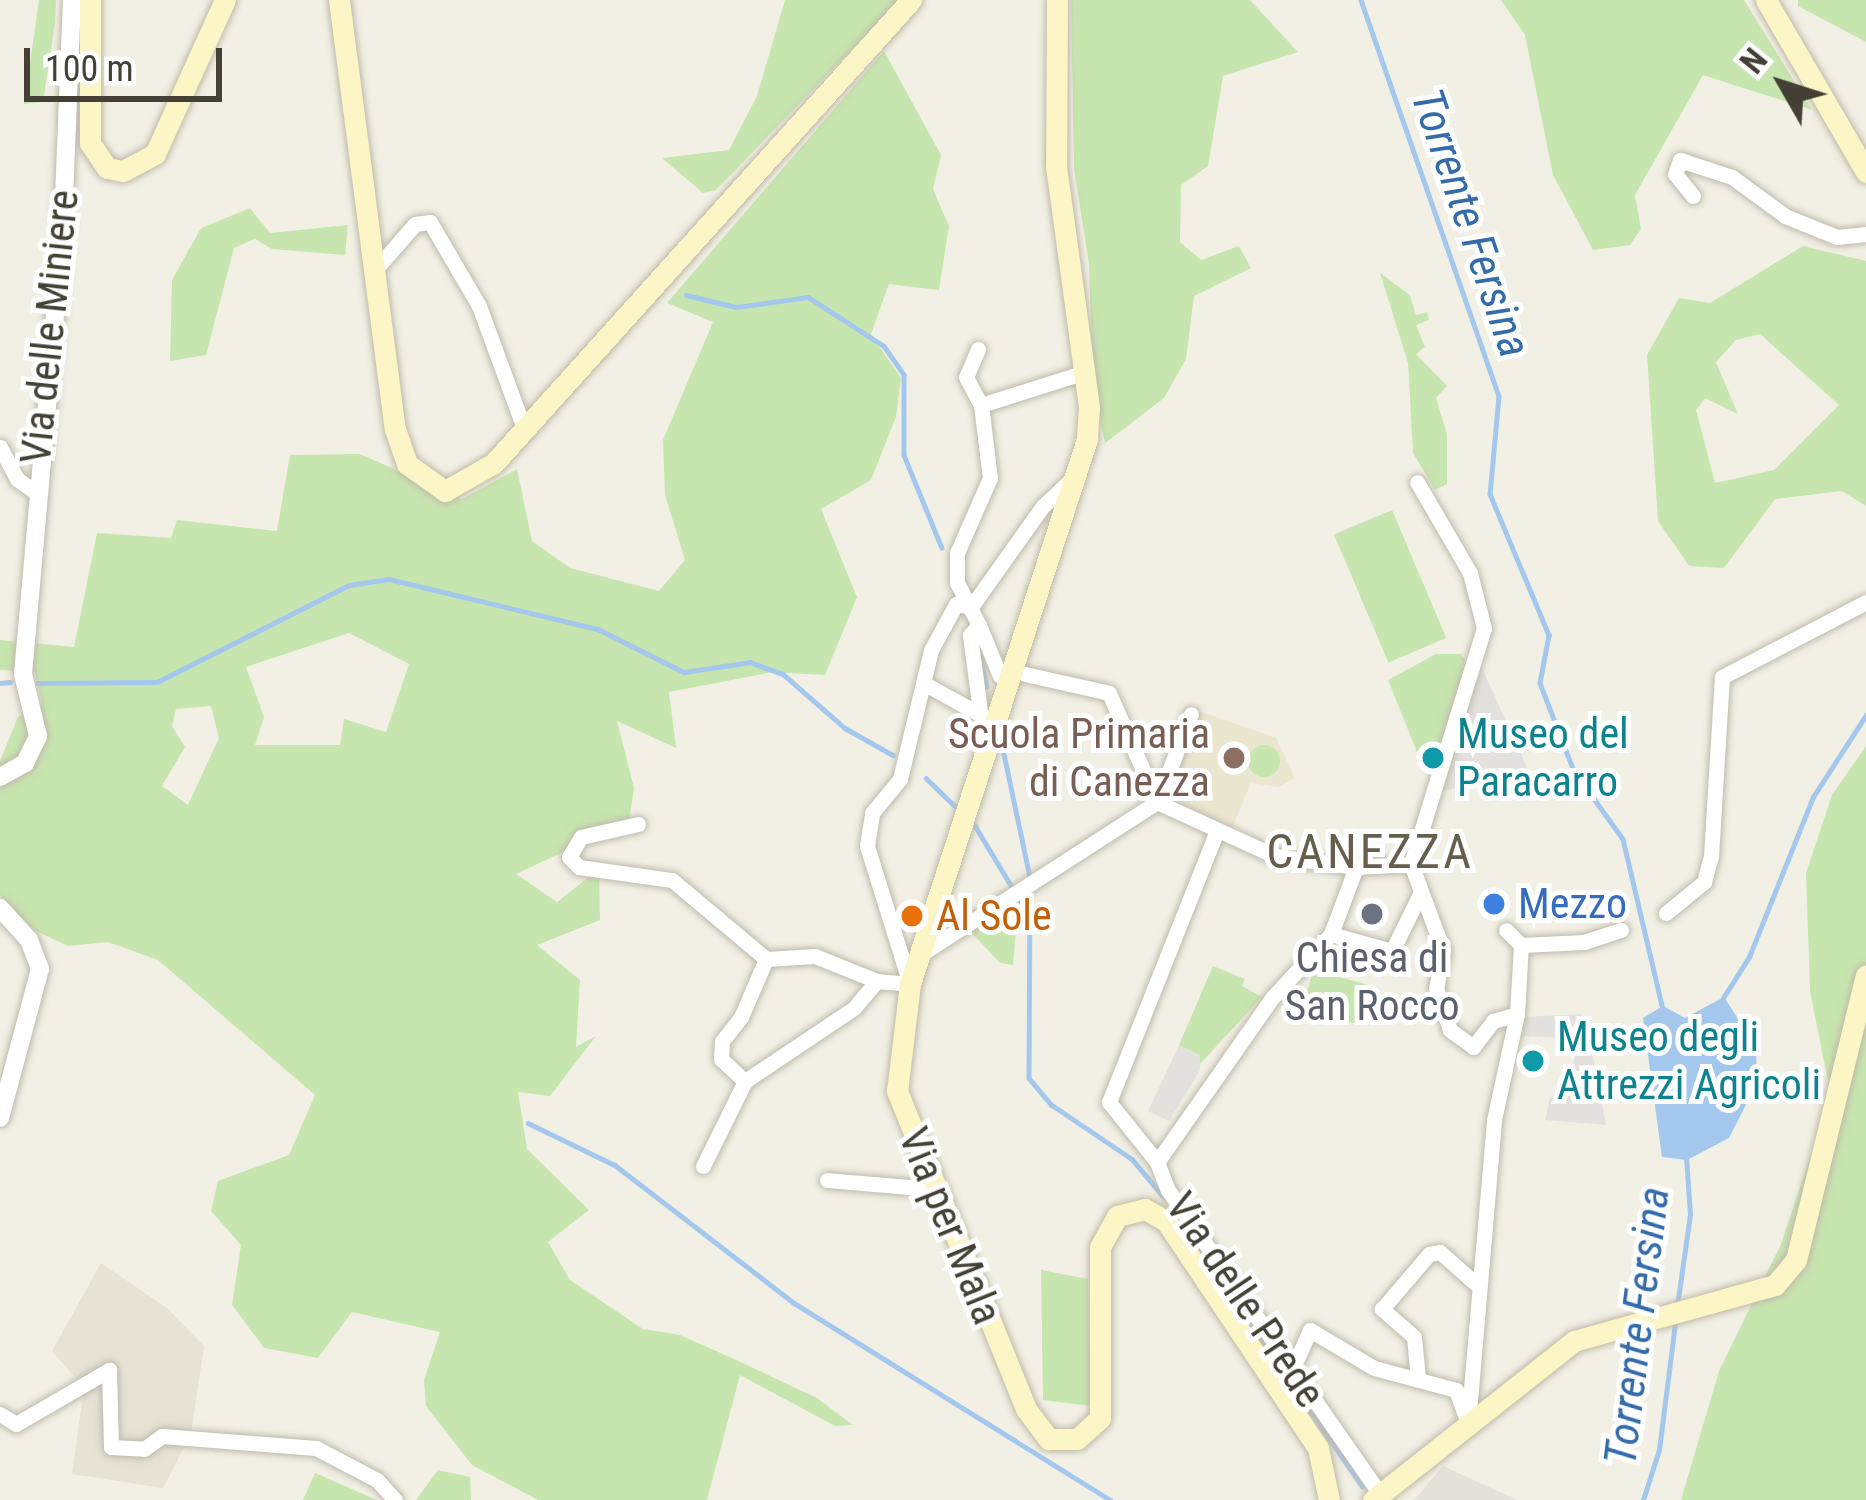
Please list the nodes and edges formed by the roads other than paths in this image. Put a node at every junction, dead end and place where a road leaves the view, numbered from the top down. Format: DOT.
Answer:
graph roads {
  1 [pos="72,0"];
  2 [pos="90,0"];
  3 [pos="225,0"];
  4 [pos="339,0"];
  5 [pos="911,0"];
  6 [pos="1057,0"];
  7 [pos="1766,0"];
  8 [pos="1866,172"];
  9 [pos="1693,196"];
  10 [pos="1866,234"];
  11 [pos="374,271"];
  12 [pos="978,349"];
  13 [pos="1085,372"];
  14 [pos="981,405"];
  15 [pos="524,428"];
  16 [pos="0,447"];
  17 [pos="1074,477"];
  18 [pos="1417,482"];
  19 [pos="34,491"];
  20 [pos="1866,602"];
  21 [pos="971,607"];
  22 [pos="979,625"];
  23 [pos="1025,674"];
  24 [pos="1000,676"];
  25 [pos="925,684"];
  26 [pos="980,711"];
  27 [pos="1191,714"];
  28 [pos="992,734"];
  29 [pos="0,777"];
  30 [pos="1157,802"];
  31 [pos="638,824"];
  32 [pos="1216,831"];
  33 [pos="1411,864"];
  34 [pos="1356,867"];
  35 [pos="1421,892"];
  36 [pos="0,908"];
  37 [pos="1666,913"];
  38 [pos="1506,930"];
  39 [pos="1621,930"];
  40 [pos="1330,934"];
  41 [pos="1521,946"];
  42 [pos="918,956"];
  43 [pos="766,959"];
  44 [pos="1866,975"];
  45 [pos="877,981"];
  46 [pos="910,984"];
  47 [pos="1517,1014"];
  48 [pos="745,1081"];
  49 [pos="0,1118"];
  50 [pos="1156,1162"];
  51 [pos="704,1166"];
  52 [pos="827,1180"];
  53 [pos="932,1189"];
  54 [pos="1477,1285"];
  55 [pos="1291,1372"];
  56 [pos="1418,1378"];
  57 [pos="0,1414"];
  58 [pos="1468,1424"];
  59 [pos="1376,1497"];
  60 [pos="395,1500"];
  61 [pos="1329,1500"];
  1 -- 19 [label="street, Via delle Miniere"];
  2 -- 3 [label="main road"];
  4 -- 11 [label="main road"];
  5 -- 15 [label="main road"];
  6 -- 13 [label="main road, Via per Mala"];
  7 -- 8 [label="main road"];
  9 -- 10 [label="street"];
  11 -- 15 [label="street"];
  11 -- 15 [label="main road"];
  12 -- 14 [label="street"];
  13 -- 14 [label="street"];
  13 -- 17 [label="main road, Via per Mala"];
  14 -- 21 [label="street"];
  16 -- 19 [label="street"];
  17 -- 21 [label="street"];
  17 -- 28 [label="main road, Via per Mala"];
  18 -- 33 [label="street"];
  19 -- 29 [label="street, Via delle Miniere"];
  20 -- 37 [label="street"];
  21 -- 22 [label="street"];
  21 -- 25 [label="street"];
  22 -- 24 [label="street"];
  22 -- 26 [label="street"];
  23 -- 30 [label="street"];
  25 -- 26 [label="street"];
  25 -- 46 [label="street"];
  26 -- 28 [label="street"];
  27 -- 30 [label="street"];
  28 -- 42 [label="main road, Via per Mala"];
  30 -- 32 [label="street"];
  30 -- 42 [label="street"];
  31 -- 43 [label="street"];
  32 -- 34 [label="street"];
  32 -- 50 [label="street"];
  33 -- 34 [label="street"];
  33 -- 35 [label="street"];
  34 -- 40 [label="street"];
  35 -- 40 [label="street"];
  35 -- 47 [label="street"];
  36 -- 49 [label="street"];
  38 -- 41 [label="street"];
  39 -- 41 [label="street"];
  40 -- 50 [label="street, Via delle Prede"];
  41 -- 47 [label="street"];
  42 -- 46 [label="main road, Via per Mala"];
  43 -- 45 [label="street"];
  43 -- 48 [label="street"];
  44 -- 58 [label="main road"];
  45 -- 46 [label="street"];
  45 -- 48 [label="street"];
  46 -- 53 [label="main road, Via per Mala"];
  47 -- 54 [label="street"];
  48 -- 51 [label="street"];
  50 -- 55 [label="street, Via delle Prede"];
  52 -- 53 [label="street"];
  53 -- 61 [label="main road, Via per Mala"];
  54 -- 56 [label="street"];
  54 -- 58 [label="street"];
  55 -- 56 [label="street"];
  55 -- 59 [label="street, Via delle Prede"];
  56 -- 58 [label="street"];
  57 -- 60 [label="street"];
  58 -- 59 [label="main road"];
}
